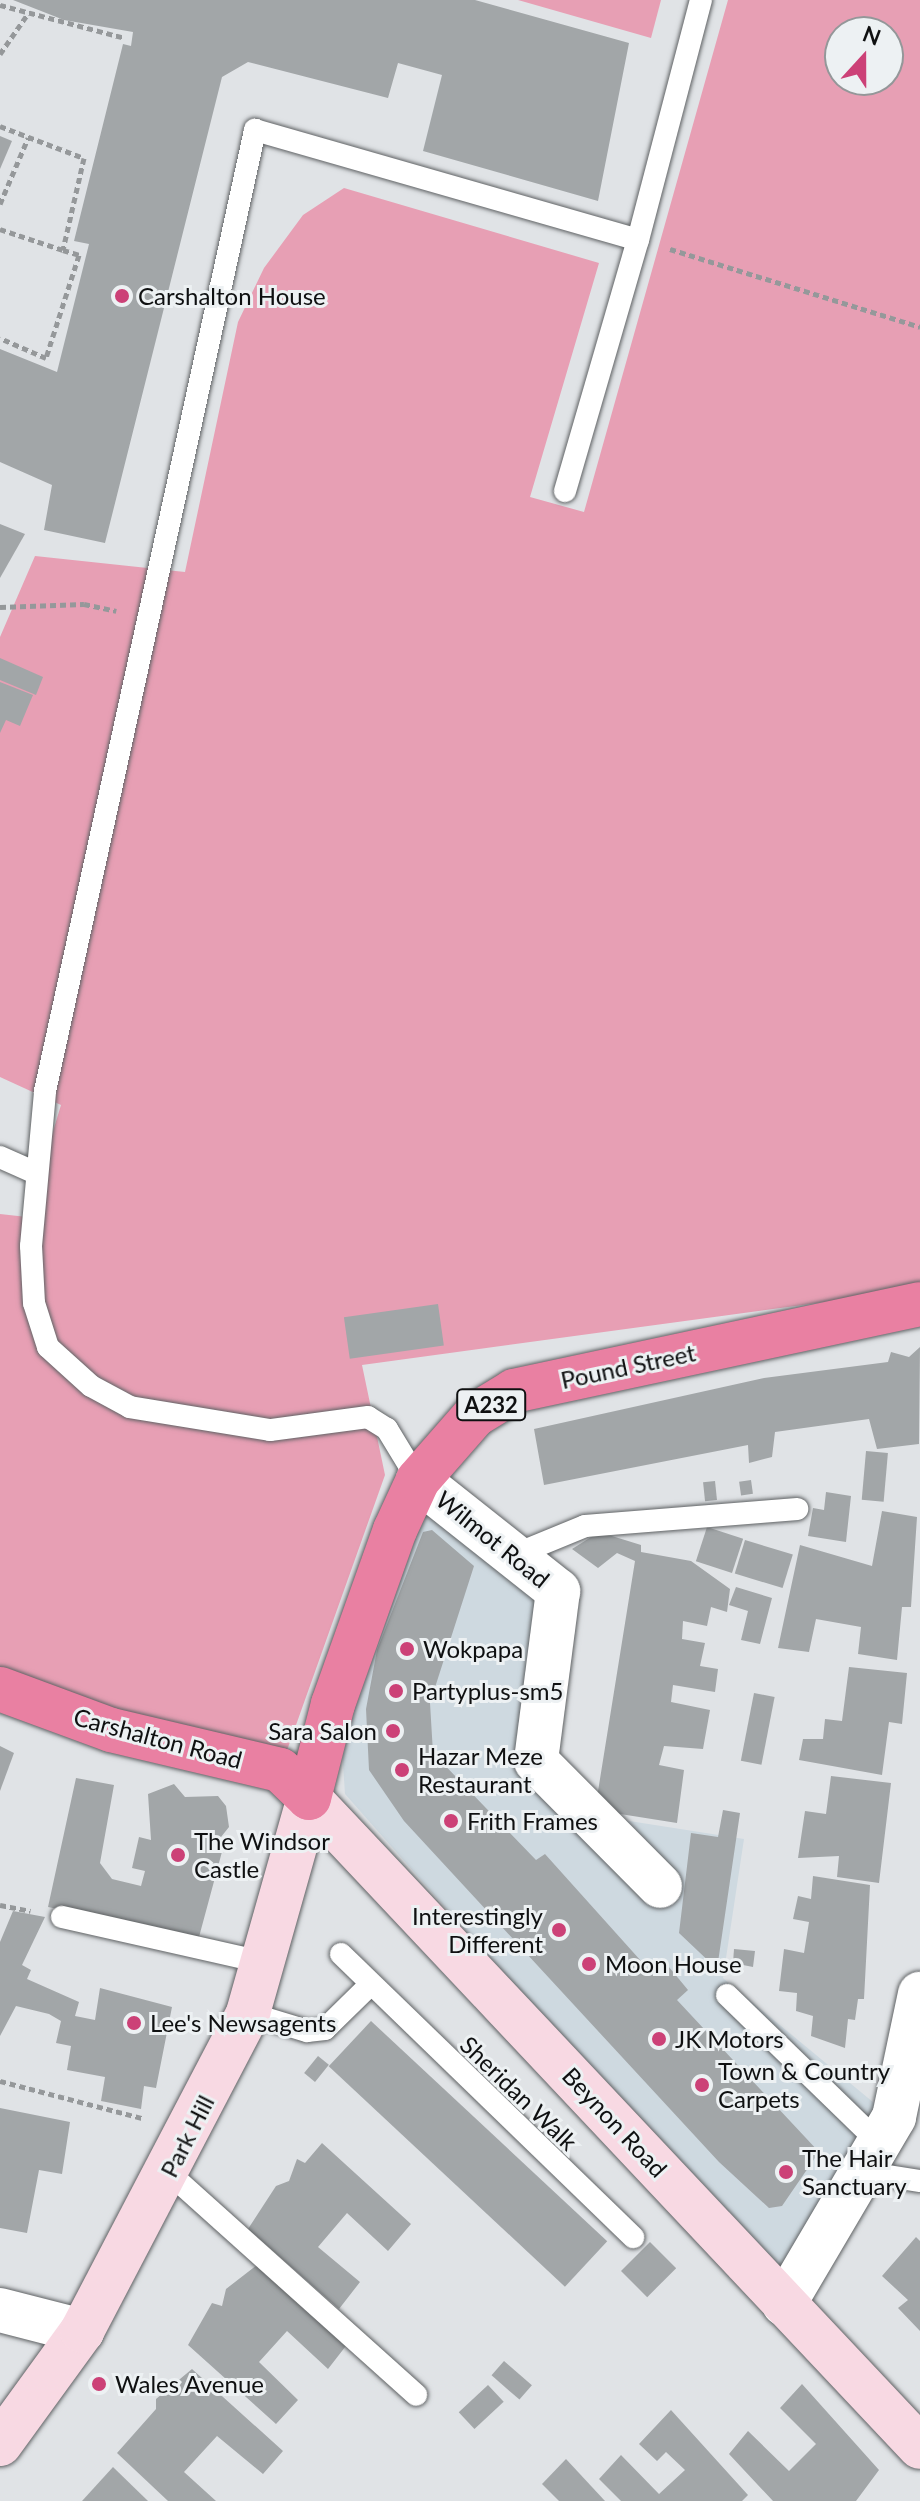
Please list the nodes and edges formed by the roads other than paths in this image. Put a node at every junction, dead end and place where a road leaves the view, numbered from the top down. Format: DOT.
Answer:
graph roads {
  1 [pos="701,0"];
  2 [pos="638,240"];
  3 [pos="565,491"];
  4 [pos="0,1157"];
  5 [pos="33,1172"];
  6 [pos="920,1304"];
  7 [pos="418,1480"];
  8 [pos="797,1509"];
  9 [pos="512,1556"];
  10 [pos="0,1689"];
  11 [pos="309,1798"];
  12 [pos="660,1886"];
  13 [pos="62,1917"];
  14 [pos="341,1954"];
  15 [pos="262,1962"];
  16 [pos="370,1985"];
  17 [pos="920,1994"];
  18 [pos="727,1995"];
  19 [pos="248,2013"];
  20 [pos="871,2158"];
  21 [pos="169,2173"];
  22 [pos="920,2181"];
  23 [pos="633,2237"];
  24 [pos="784,2304"];
  25 [pos="0,2310"];
  26 [pos="82,2331"];
  27 [pos="416,2395"];
  28 [pos="0,2444"];
  29 [pos="920,2447"];
  1 -- 2 [label="lane"];
  2 -- 3 [label="lane"];
  2 -- 5 [label="lane"];
  4 -- 5 [label="lane"];
  5 -- 7 [label="lane"];
  6 -- 7 [label="highway, Pound Street / A232"];
  7 -- 9 [label="street, Wilmot Road"];
  7 -- 11 [label="highway, Pound Street / A232"];
  8 -- 9 [label="lane"];
  9 -- 12 [label="street, Wilmot Road"];
  10 -- 11 [label="highway, Carshalton Road"];
  11 -- 15 [label="main road, Park Hill"];
  11 -- 24 [label="main road, Beynon Road"];
  13 -- 15 [label="lane"];
  14 -- 16 [label="lane, Sheridan Walk"];
  15 -- 19 [label="main road, Park Hill"];
  16 -- 19 [label="lane"];
  16 -- 23 [label="lane, Sheridan Walk"];
  17 -- 20 [label="street"];
  18 -- 20 [label="lane"];
  19 -- 21 [label="main road, Park Hill"];
  20 -- 22 [label="lane"];
  20 -- 24 [label="street"];
  21 -- 26 [label="main road, Park Hill"];
  21 -- 27 [label="lane"];
  24 -- 29 [label="main road, Beynon Road"];
  25 -- 26 [label="street"];
  26 -- 28 [label="main road, Park Hill"];
}
